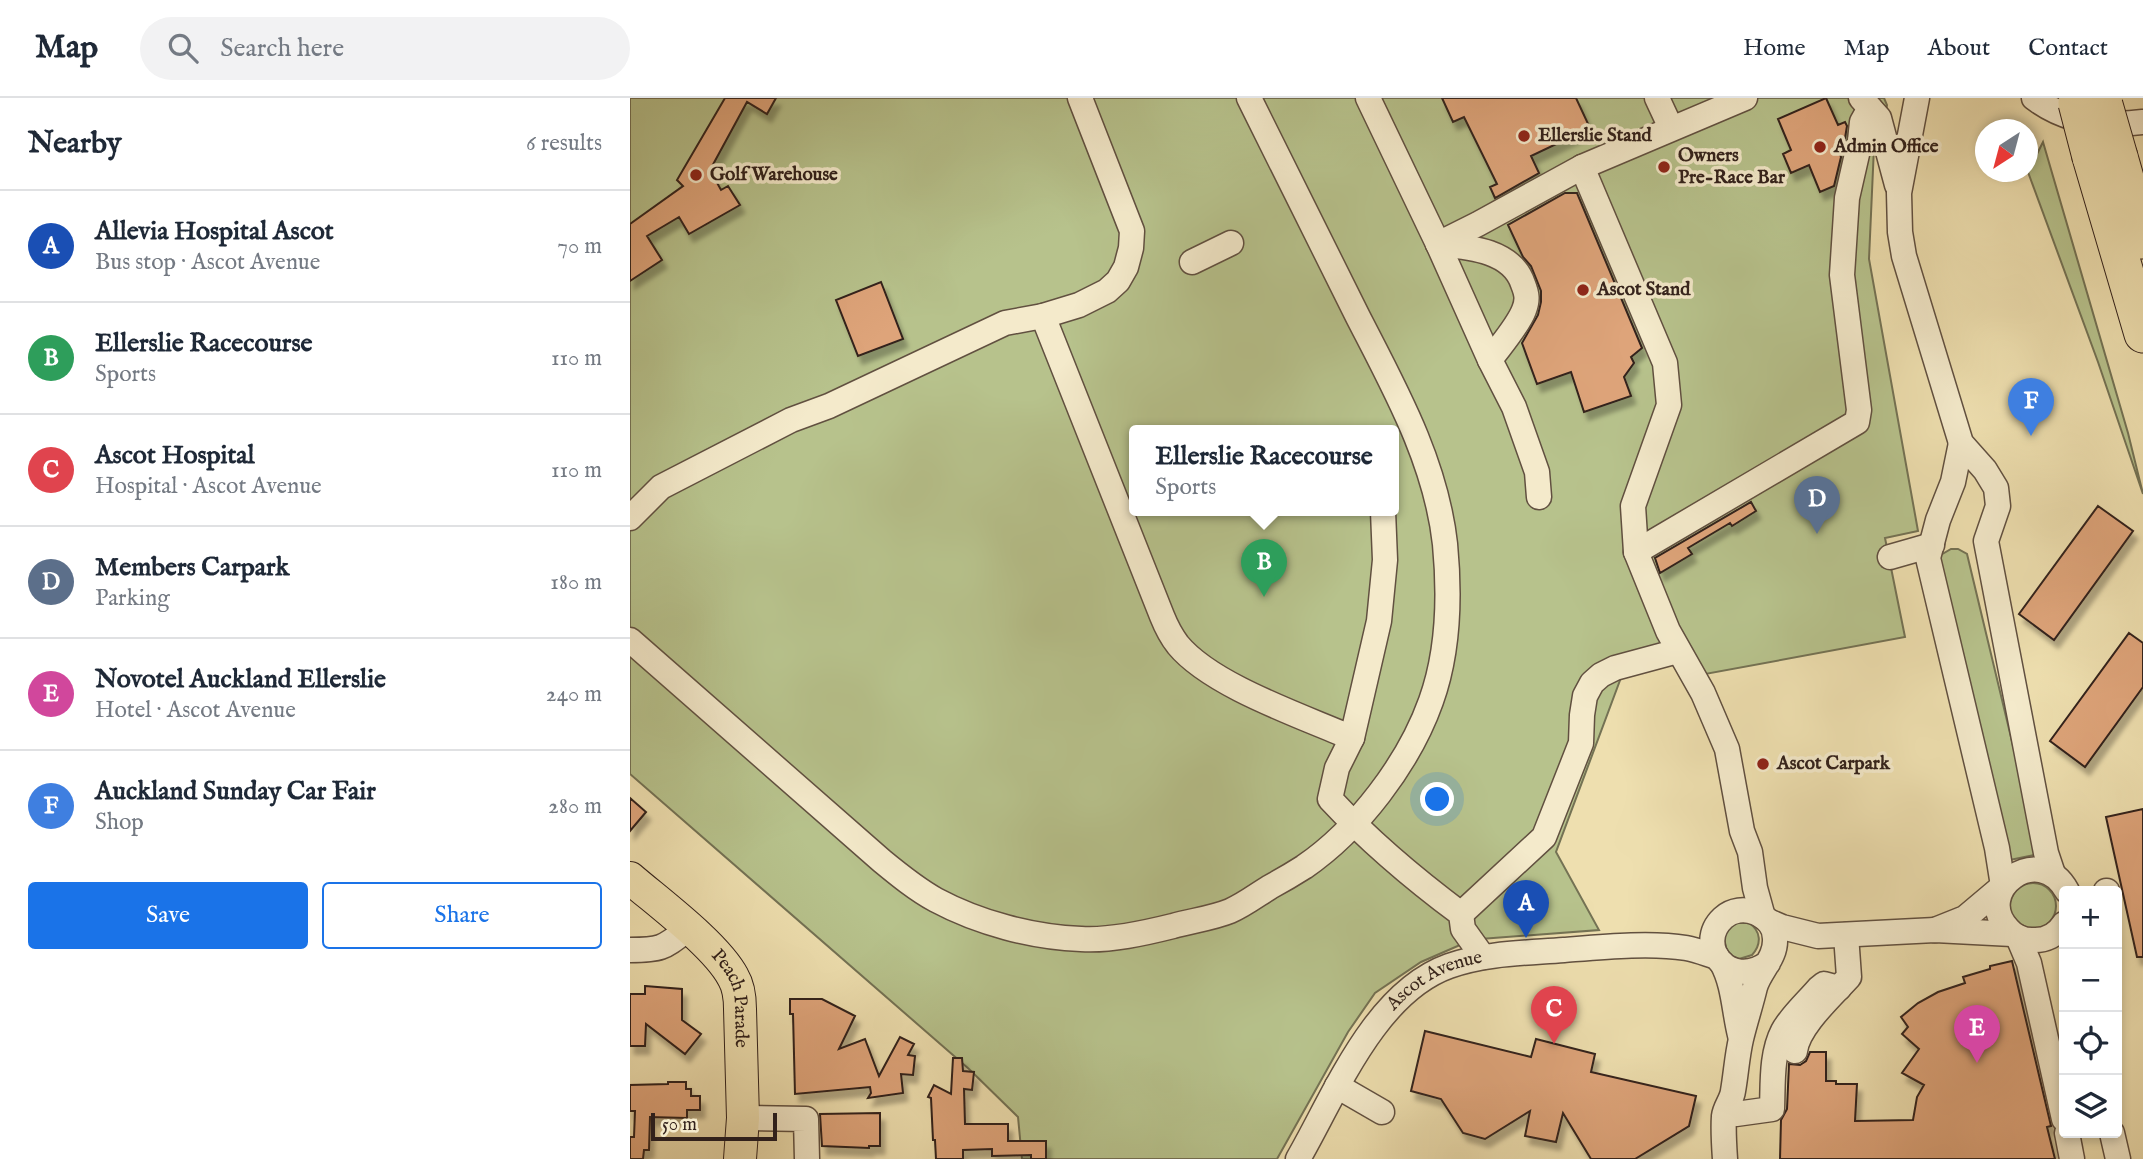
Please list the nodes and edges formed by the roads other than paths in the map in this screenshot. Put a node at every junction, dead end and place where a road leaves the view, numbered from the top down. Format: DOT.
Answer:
graph roads {
  1 [pos="1080,98"];
  2 [pos="1249,98"];
  3 [pos="1368,98"];
  4 [pos="1657,98"];
  5 [pos="1745,98"];
  6 [pos="1917,98"];
  7 [pos="2034,98"];
  8 [pos="2089,101"];
  9 [pos="1865,103"];
  10 [pos="2143,122"];
  11 [pos="1671,128"];
  12 [pos="2105,157"];
  13 [pos="1582,167"];
  14 [pos="1899,194"];
  15 [pos="2143,240"];
  16 [pos="1231,243"];
  17 [pos="1438,244"];
  18 [pos="1192,262"];
  19 [pos="1043,316"];
  20 [pos="2143,334"];
  21 [pos="1490,360"];
  22 [pos="1961,443"];
  23 [pos="1539,497"];
  24 [pos="1383,516"];
  25 [pos="630,518"];
  26 [pos="1932,545"];
  27 [pos="1636,552"];
  28 [pos="1890,557"];
  29 [pos="630,640"];
  30 [pos="1678,651"];
  31 [pos="1352,738"];
  32 [pos="1353,824"];
  33 [pos="1742,831"];
  34 [pos="630,878"];
  35 [pos="2060,883"];
  36 [pos="2003,887"];
  37 [pos="1461,914"];
  38 [pos="1726,916"];
  39 [pos="1766,919"];
  40 [pos="688,929"];
  41 [pos="2059,929"];
  42 [pos="1936,930"];
  43 [pos="1846,935"];
  44 [pos="2015,935"];
  45 [pos="1818,936"];
  46 [pos="1656,947"];
  47 [pos="630,950"];
  48 [pos="1483,957"];
  49 [pos="1719,960"];
  50 [pos="1769,960"];
  51 [pos="1839,988"];
  52 [pos="1741,1039"];
  53 [pos="1795,1051"];
  54 [pos="1337,1086"];
  55 [pos="2059,1097"];
  56 [pos="1734,1105"];
  57 [pos="1382,1112"];
  58 [pos="743,1118"];
  59 [pos="2068,1138"];
  60 [pos="2113,1138"];
  61 [pos="740,1159"];
  62 [pos="807,1159"];
  63 [pos="1298,1159"];
  64 [pos="1724,1159"];
  65 [pos="1740,1159"];
  66 [pos="2072,1159"];
  67 [pos="2118,1159"];
  1 -- 19 [label="street"];
  2 -- 32 [label="street"];
  3 -- 17 [label="street"];
  4 -- 11 [label="street"];
  5 -- 11 [label="street"];
  6 -- 14 [label="street"];
  7 -- 10 [label="street"];
  8 -- 12 [label="highway, bridge"];
  9 -- 14 [label="street"];
  9 -- 27 [label="street"];
  11 -- 13 [label="street"];
  12 -- 15 [label="highway"];
  12 -- 20 [label="highway"];
  13 -- 17 [label="street"];
  13 -- 27 [label="street"];
  14 -- 22 [label="street"];
  16 -- 18 [label="street"];
  17 -- 21 [label="street"];
  17 -- 21 [label="street"];
  19 -- 25 [label="street"];
  19 -- 31 [label="street"];
  21 -- 23 [label="street"];
  22 -- 26 [label="street"];
  22 -- 35 [label="street"];
  24 -- 31 [label="street"];
  26 -- 28 [label="street"];
  26 -- 36 [label="street"];
  27 -- 30 [label="street"];
  29 -- 32 [label="street"];
  30 -- 33 [label="street"];
  30 -- 37 [label="street"];
  31 -- 32 [label="street"];
  32 -- 37 [label="street"];
  33 -- 38 [label="street"];
  33 -- 39 [label="street"];
  34 -- 40 [label="main road, Peach Parade"];
  35 -- 36 [label="street"];
  36 -- 42 [label="street"];
  36 -- 44 [label="street"];
  37 -- 48 [label="street"];
  38 -- 39 [label="street"];
  38 -- 46 [label="street, Ascot Avenue"];
  38 -- 49 [label="street"];
  39 -- 45 [label="street"];
  39 -- 50 [label="street"];
  40 -- 47 [label="street"];
  40 -- 58 [label="main road, Peach Parade"];
  41 -- 44 [label="street"];
  42 -- 43 [label="street"];
  42 -- 44 [label="street"];
  43 -- 45 [label="street"];
  43 -- 51 [label="street"];
  44 -- 55 [label="street"];
  45 -- 50 [label="street"];
  46 -- 48 [label="street, Ascot Avenue"];
  46 -- 49 [label="street, Ascot Avenue"];
  48 -- 54 [label="street, Ascot Avenue"];
  49 -- 50 [label="street"];
  49 -- 52 [label="street"];
  50 -- 52 [label="street"];
  51 -- 53 [label="street"];
  51 -- 56 [label="street"];
  52 -- 56 [label="street"];
  54 -- 57 [label="street"];
  54 -- 63 [label="street, Ascot Avenue"];
  56 -- 64 [label="street"];
  56 -- 65 [label="street"];
  58 -- 61 [label="main road, Peach Parade"];
  58 -- 62 [label="street"];
  59 -- 66 [label="street"];
  60 -- 67 [label="street"];
}
